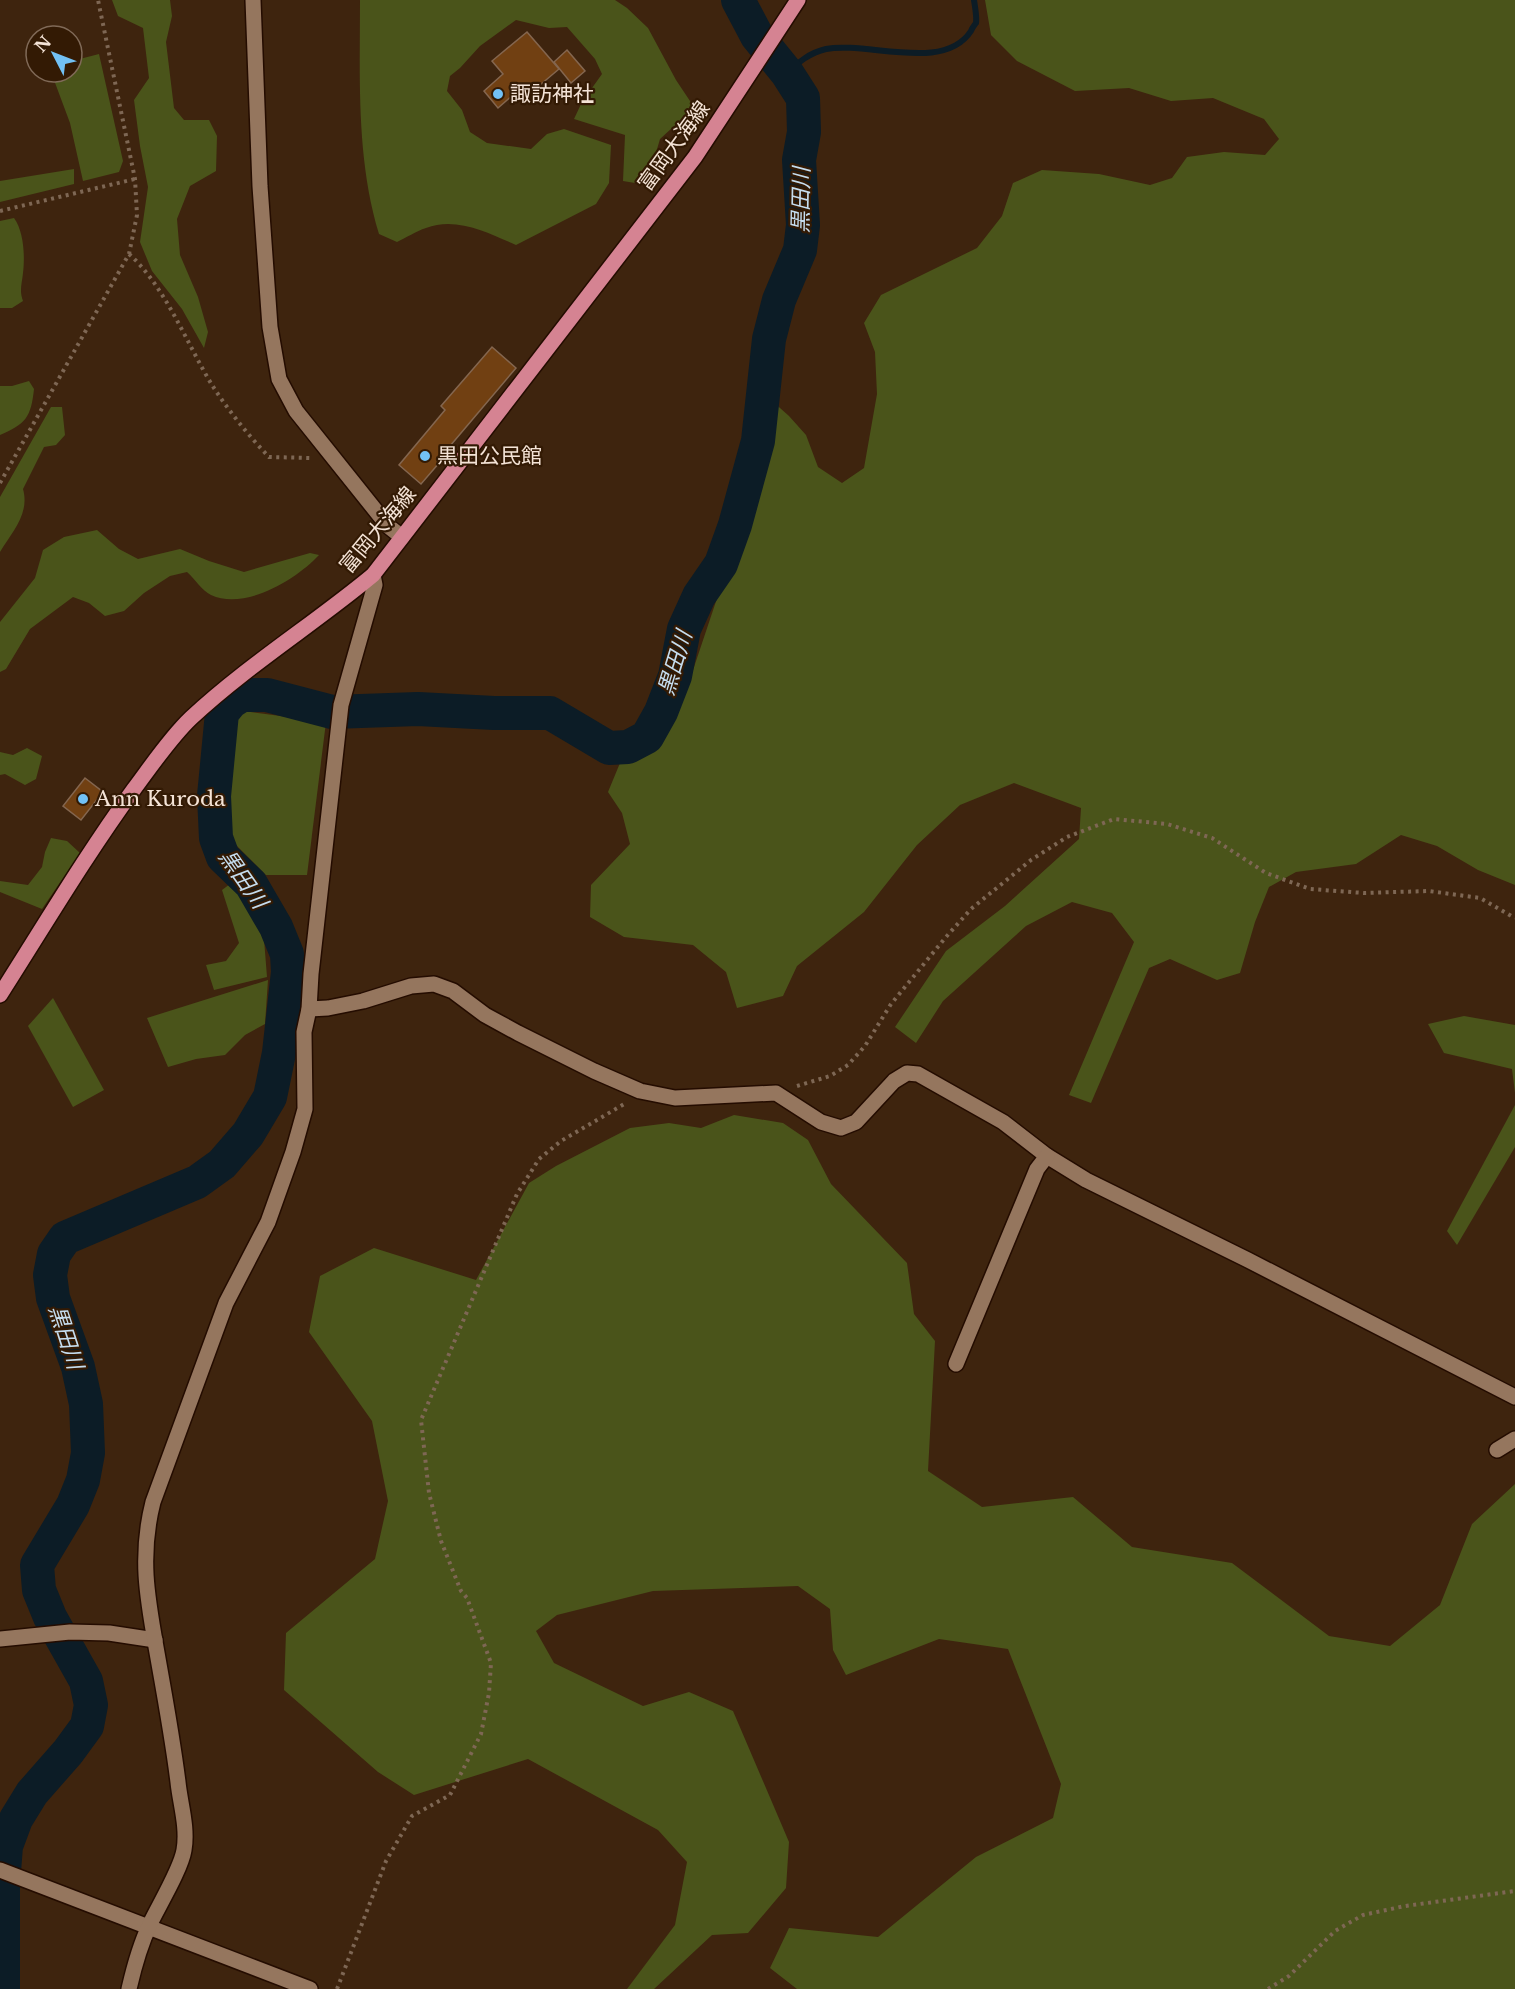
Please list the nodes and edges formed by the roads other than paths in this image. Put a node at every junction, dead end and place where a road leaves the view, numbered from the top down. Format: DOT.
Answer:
graph roads {
  1 [pos="253,0"];
  2 [pos="798,0"];
  3 [pos="402,537"];
  4 [pos="373,574"];
  5 [pos="0,995"];
  6 [pos="309,1009"];
  7 [pos="1047,1156"];
  8 [pos="956,1364"];
  9 [pos="1515,1397"];
  10 [pos="1515,1439"];
  11 [pos="1497,1450"];
  12 [pos="0,1639"];
  13 [pos="155,1640"];
  14 [pos="0,1870"];
  15 [pos="148,1927"];
  16 [pos="129,1989"];
  17 [pos="310,1989"];
  1 -- 3 [label="street"];
  2 -- 3 [label="main road, 富岡大海線"];
  3 -- 4 [label="main road, 富岡大海線"];
  4 -- 5 [label="main road, 富岡大海線"];
  4 -- 6 [label="street"];
  6 -- 7 [label="street"];
  6 -- 13 [label="street"];
  7 -- 8 [label="street"];
  7 -- 9 [label="street"];
  10 -- 11 [label="street"];
  12 -- 13 [label="street"];
  13 -- 15 [label="street"];
  14 -- 15 [label="street"];
  15 -- 16 [label="street"];
  15 -- 17 [label="street"];
}
